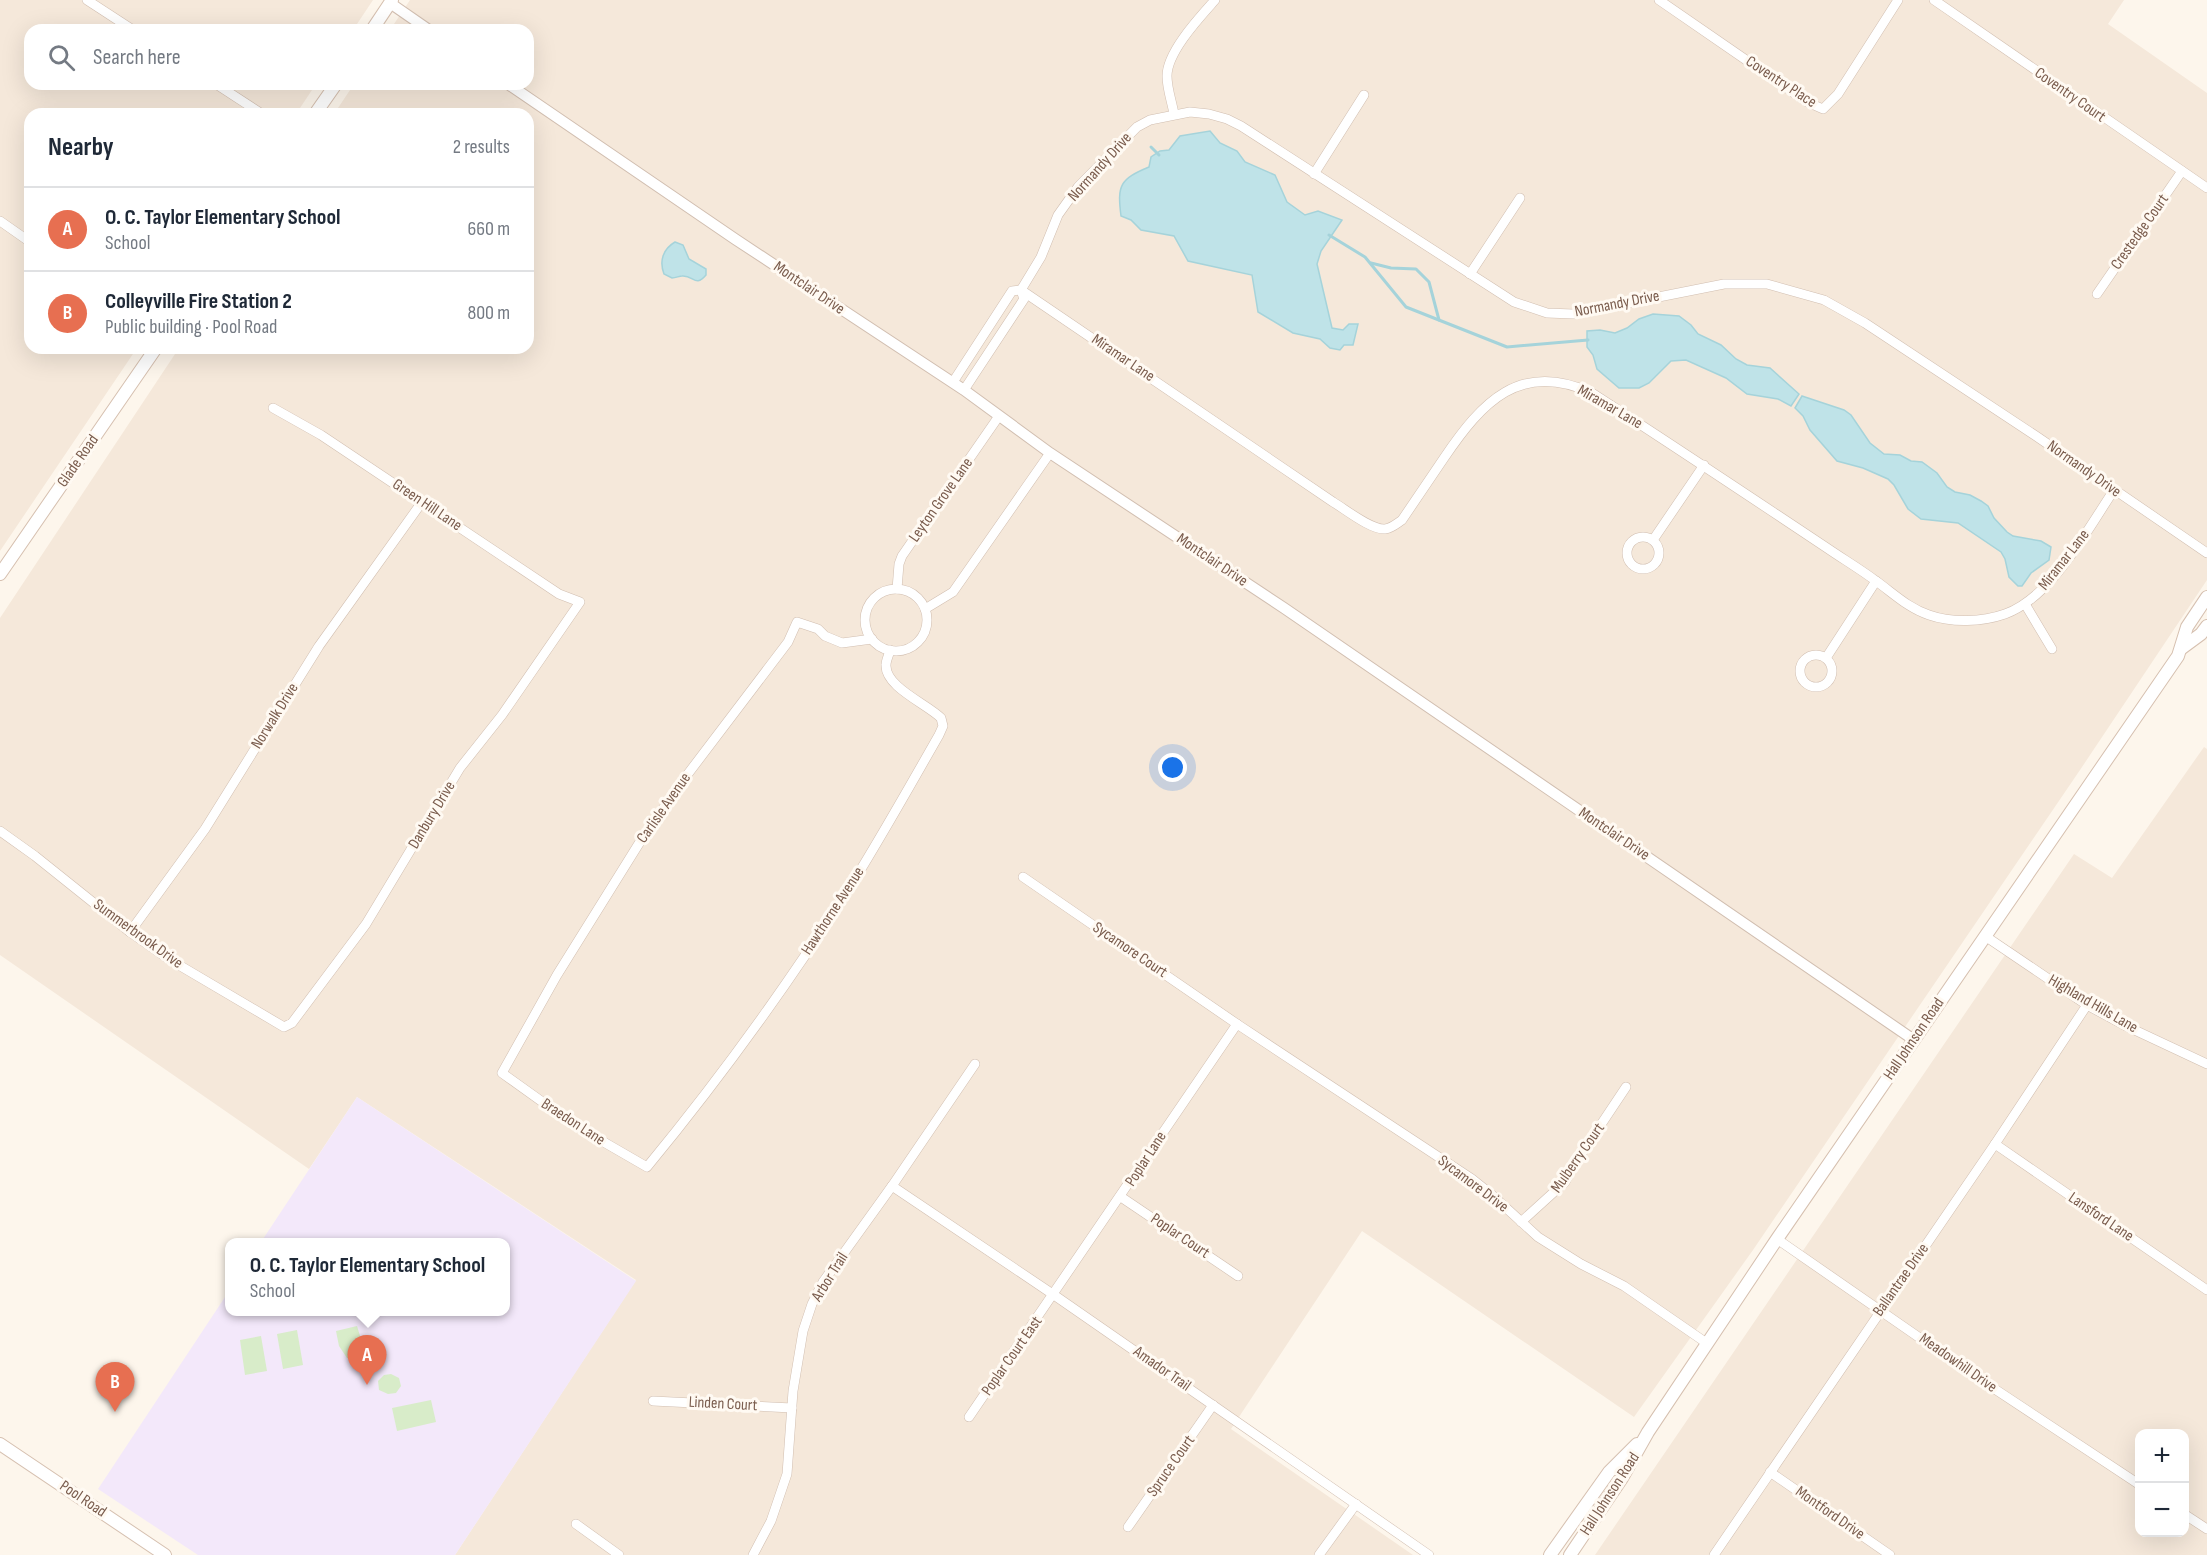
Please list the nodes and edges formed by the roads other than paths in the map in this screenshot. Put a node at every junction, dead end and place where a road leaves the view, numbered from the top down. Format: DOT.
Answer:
graph roads {
  1 [pos="87,0"];
  2 [pos="1215,0"];
  3 [pos="1659,0"];
  4 [pos="1898,0"];
  5 [pos="1934,0"];
  6 [pos="391,2"];
  7 [pos="124,24"];
  8 [pos="376,24"];
  9 [pos="421,24"];
  10 [pos="225,90"];
  11 [pos="332,90"];
  12 [pos="517,90"];
  13 [pos="1364,95"];
  14 [pos="253,108"];
  15 [pos="319,108"];
  16 [pos="1174,114"];
  17 [pos="2182,171"];
  18 [pos="1314,174"];
  19 [pos="2207,188"];
  20 [pos="1520,198"];
  21 [pos="0,221"];
  22 [pos="24,238"];
  23 [pos="1470,274"];
  24 [pos="2097,294"];
  25 [pos="1022,295"];
  26 [pos="152,354"];
  27 [pos="953,382"];
  28 [pos="964,390"];
  29 [pos="273,408"];
  30 [pos="999,416"];
  31 [pos="1050,453"];
  32 [pos="1704,465"];
  33 [pos="2114,490"];
  34 [pos="422,502"];
  35 [pos="1653,540"];
  36 [pos="2207,553"];
  37 [pos="0,573"];
  38 [pos="1876,581"];
  39 [pos="897,589"];
  40 [pos="2207,597"];
  41 [pos="580,602"];
  42 [pos="2025,604"];
  43 [pos="925,609"];
  44 [pos="2207,626"];
  45 [pos="872,639"];
  46 [pos="2182,648"];
  47 [pos="2052,649"];
  48 [pos="890,650"];
  49 [pos="1826,658"];
  50 [pos="0,831"];
  51 [pos="1023,877"];
  52 [pos="129,932"];
  53 [pos="1985,936"];
  54 [pos="2088,1005"];
  55 [pos="1238,1024"];
  56 [pos="284,1027"];
  57 [pos="1914,1040"];
  58 [pos="975,1064"];
  59 [pos="2207,1064"];
  60 [pos="502,1073"];
  61 [pos="1626,1087"];
  62 [pos="1995,1144"];
  63 [pos="647,1167"];
  64 [pos="892,1186"];
  65 [pos="1121,1197"];
  66 [pos="1521,1222"];
  67 [pos="1778,1239"];
  68 [pos="1238,1276"];
  69 [pos="2207,1290"];
  70 [pos="1054,1295"];
  71 [pos="1881,1309"];
  72 [pos="1708,1344"];
  73 [pos="654,1401"];
  74 [pos="1213,1405"];
  75 [pos="792,1408"];
  76 [pos="969,1417"];
  77 [pos="1648,1432"];
  78 [pos="0,1444"];
  79 [pos="1770,1472"];
  80 [pos="2136,1483"];
  81 [pos="1356,1504"];
  82 [pos="2189,1517"];
  83 [pos="576,1524"];
  84 [pos="1128,1527"];
  85 [pos="2207,1529"];
  86 [pos="165,1555"];
  87 [pos="619,1555"];
  88 [pos="753,1555"];
  89 [pos="1319,1555"];
  90 [pos="1429,1555"];
  91 [pos="1550,1555"];
  92 [pos="1570,1555"];
  93 [pos="1714,1555"];
  94 [pos="1890,1555"];
  1 -- 7 [label="street"];
  2 -- 16 [label="street"];
  3 -- 4 [label="street, Coventry Place"];
  5 -- 17 [label="street, Coventry Court"];
  6 -- 8 [label="main road"];
  6 -- 9 [label="street"];
  10 -- 14 [label="street"];
  11 -- 15 [label="main road"];
  12 -- 27 [label="street, Montclair Drive"];
  13 -- 18 [label="street"];
  16 -- 18 [label="street, Normandy Drive"];
  16 -- 25 [label="street, Normandy Drive"];
  17 -- 19 [label="street, Coventry Court"];
  17 -- 24 [label="street, Crestedge Court"];
  18 -- 23 [label="street, Normandy Drive"];
  20 -- 23 [label="street"];
  21 -- 22 [label="street"];
  23 -- 33 [label="street, Normandy Drive"];
  25 -- 27 [label="street, Normandy Drive"];
  25 -- 28 [label="street, Normandy Drive"];
  25 -- 32 [label="street, Miramar Lane"];
  26 -- 37 [label="main road, Glade Road"];
  27 -- 28 [label="street, Montclair Drive"];
  28 -- 30 [label="street, Montclair Drive"];
  29 -- 34 [label="street, Green Hill Lane"];
  30 -- 31 [label="street, Montclair Drive"];
  30 -- 39 [label="street, Leyton Grove Lane"];
  31 -- 43 [label="street"];
  31 -- 57 [label="street, Montclair Drive"];
  32 -- 35 [label="street"];
  32 -- 38 [label="street, Miramar Lane"];
  33 -- 36 [label="street, Normandy Drive"];
  33 -- 42 [label="street, Miramar Lane"];
  34 -- 41 [label="street, Green Hill Lane"];
  34 -- 52 [label="street, Norwalk Drive"];
  38 -- 42 [label="street, Miramar Lane"];
  38 -- 49 [label="street"];
  39 -- 43 [label="street"];
  39 -- 45 [label="street"];
  40 -- 46 [label="main road, Hall Johnson Road"];
  41 -- 56 [label="street, Danbury Drive"];
  42 -- 47 [label="street"];
  43 -- 48 [label="street"];
  44 -- 46 [label="main road, Hall Johnson Road"];
  45 -- 48 [label="street"];
  45 -- 60 [label="street, Carlisle Avenue"];
  46 -- 53 [label="main road, Hall Johnson Road"];
  48 -- 63 [label="street, Hawthorne Avenue"];
  50 -- 52 [label="street, Summerbrook Drive"];
  51 -- 55 [label="street, Sycamore Court"];
  52 -- 56 [label="street, Summerbrook Drive"];
  53 -- 54 [label="street, Highland Hills Lane"];
  53 -- 57 [label="main road, Hall Johnson Road"];
  54 -- 59 [label="street, Highland Hills Lane"];
  54 -- 62 [label="street, Ballantrae Drive"];
  55 -- 65 [label="street, Poplar Lane"];
  55 -- 66 [label="street, Sycamore Drive"];
  57 -- 67 [label="main road, Hall Johnson Road"];
  58 -- 64 [label="street, Arbor Trail"];
  60 -- 63 [label="street, Braedon Lane"];
  61 -- 66 [label="street, Mulberry Court"];
  62 -- 69 [label="street, Lansford Lane"];
  62 -- 71 [label="street, Ballantrae Drive"];
  64 -- 70 [label="street, Amador Trail"];
  64 -- 75 [label="street, Arbor Trail"];
  65 -- 68 [label="street, Poplar Court"];
  65 -- 70 [label="street, Poplar Lane"];
  66 -- 72 [label="street, Sycamore Drive"];
  67 -- 71 [label="street, Meadowhill Drive"];
  67 -- 72 [label="main road, Hall Johnson Road"];
  70 -- 74 [label="street, Amador Trail"];
  70 -- 76 [label="street, Poplar Court East"];
  71 -- 79 [label="street, Ballantrae Drive"];
  71 -- 80 [label="street, Meadowhill Drive"];
  72 -- 77 [label="main road, Hall Johnson Road"];
  73 -- 75 [label="street, Linden Court"];
  74 -- 81 [label="street, Amador Trail"];
  74 -- 84 [label="street, Spruce Court"];
  75 -- 88 [label="street, Arbor Trail"];
  77 -- 91 [label="main road, Hall Johnson Road"];
  77 -- 92 [label="main road, Hall Johnson Road"];
  78 -- 86 [label="main road, Pool Road"];
  79 -- 93 [label="street, Ballantrae Drive"];
  79 -- 94 [label="street, Montford Drive"];
  81 -- 89 [label="street"];
  81 -- 90 [label="street, Amador Trail"];
  82 -- 85 [label="street"];
  83 -- 87 [label="street"];
}
